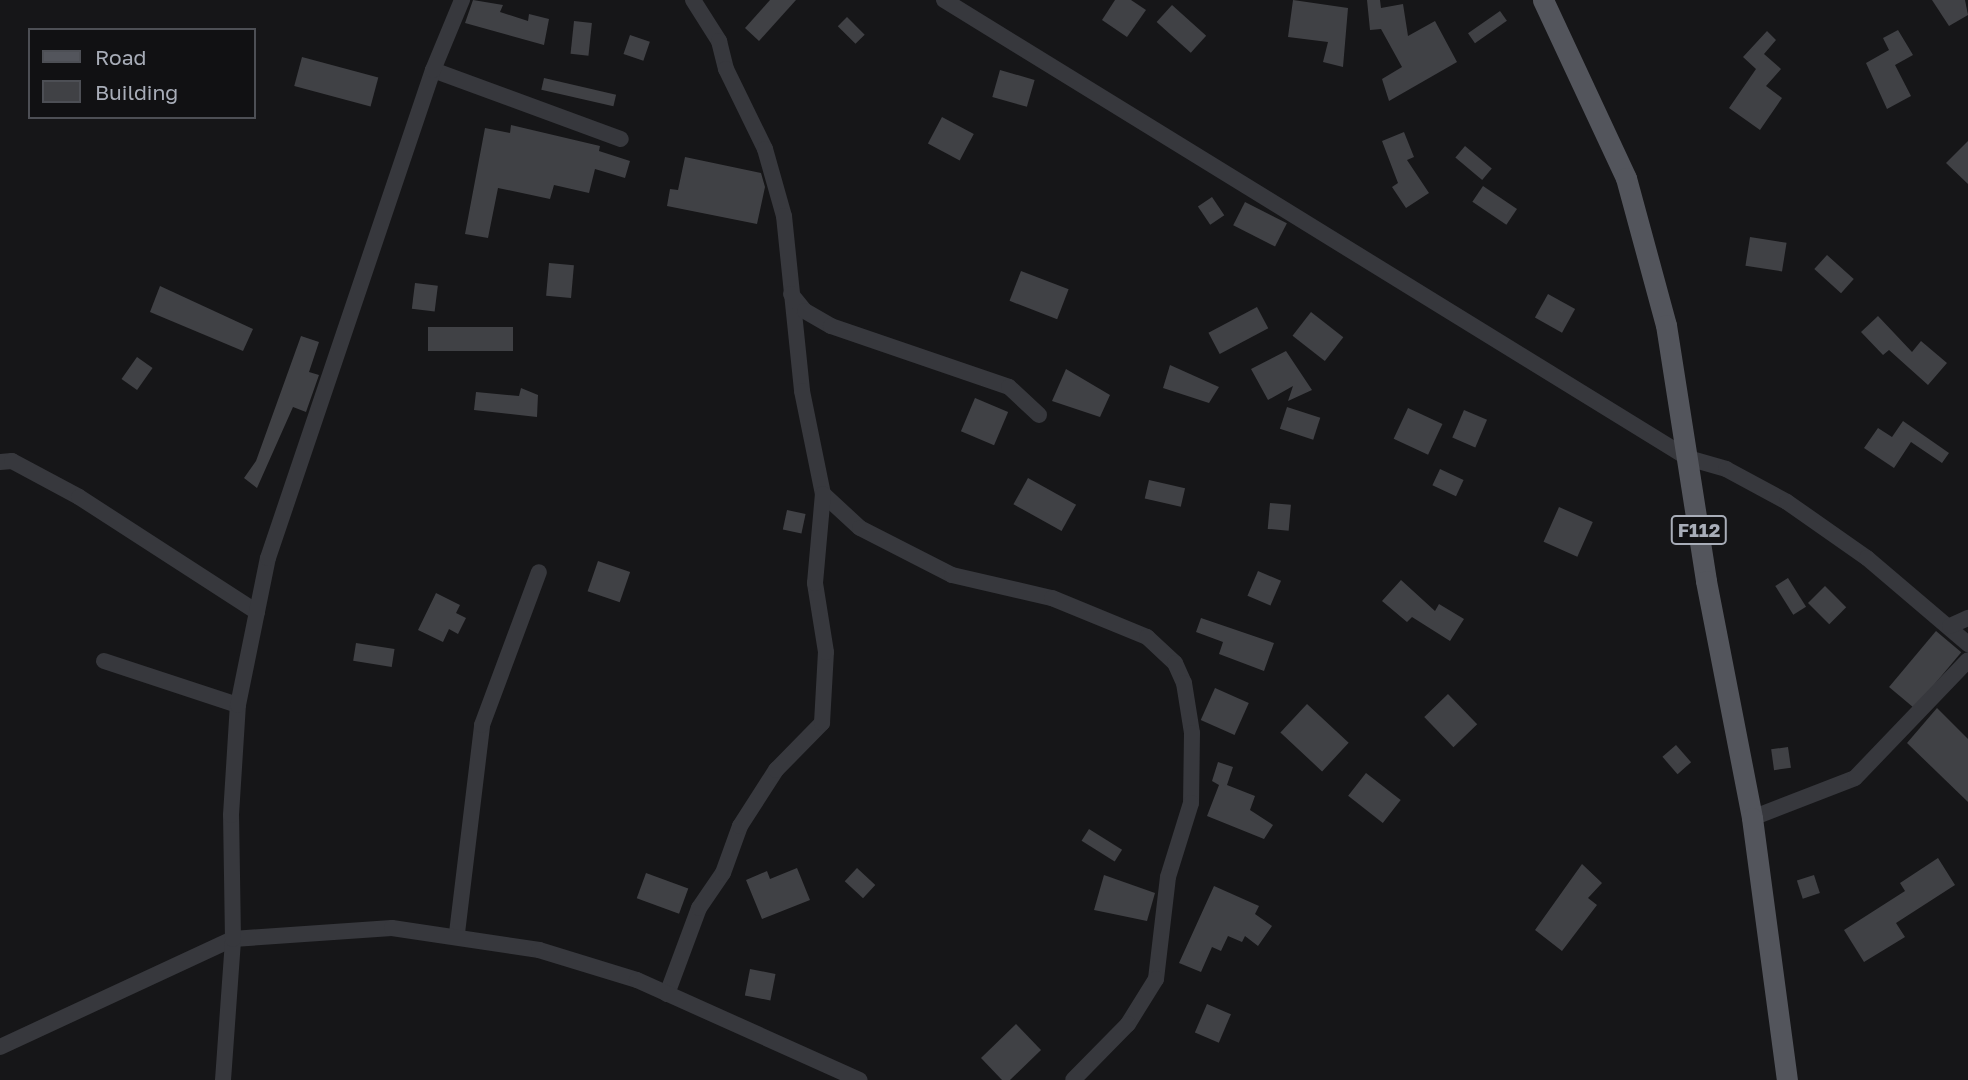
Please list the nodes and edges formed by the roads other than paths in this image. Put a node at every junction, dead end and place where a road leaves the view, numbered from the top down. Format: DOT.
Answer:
graph roads {
  1 [pos="462,0"];
  2 [pos="693,0"];
  3 [pos="944,0"];
  4 [pos="1543,0"];
  5 [pos="433,70"];
  6 [pos="621,139"];
  7 [pos="792,294"];
  8 [pos="1039,415"];
  9 [pos="1688,458"];
  10 [pos="0,462"];
  11 [pos="823,494"];
  12 [pos="539,572"];
  13 [pos="257,612"];
  14 [pos="1968,618"];
  15 [pos="1950,626"];
  16 [pos="1968,644"];
  17 [pos="1968,660"];
  18 [pos="104,662"];
  19 [pos="238,705"];
  20 [pos="1752,818"];
  21 [pos="457,933"];
  22 [pos="233,939"];
  23 [pos="667,993"];
  24 [pos="0,1047"];
  25 [pos="223,1080"];
  26 [pos="860,1080"];
  27 [pos="1073,1080"];
  28 [pos="1787,1080"];
  1 -- 5 [label="street"];
  2 -- 7 [label="street"];
  3 -- 9 [label="street"];
  4 -- 9 [label="main road, F112"];
  5 -- 6 [label="street"];
  5 -- 13 [label="street"];
  7 -- 8 [label="street"];
  7 -- 11 [label="street"];
  9 -- 15 [label="street"];
  9 -- 20 [label="main road, F112"];
  10 -- 13 [label="street"];
  11 -- 23 [label="street"];
  11 -- 27 [label="street"];
  12 -- 21 [label="street"];
  13 -- 19 [label="street"];
  14 -- 15 [label="street"];
  15 -- 16 [label="street"];
  17 -- 20 [label="street"];
  18 -- 19 [label="street"];
  19 -- 22 [label="street"];
  20 -- 28 [label="main road, F112"];
  21 -- 22 [label="street"];
  21 -- 23 [label="street"];
  22 -- 24 [label="street"];
  22 -- 25 [label="street"];
  23 -- 26 [label="street"];
}
